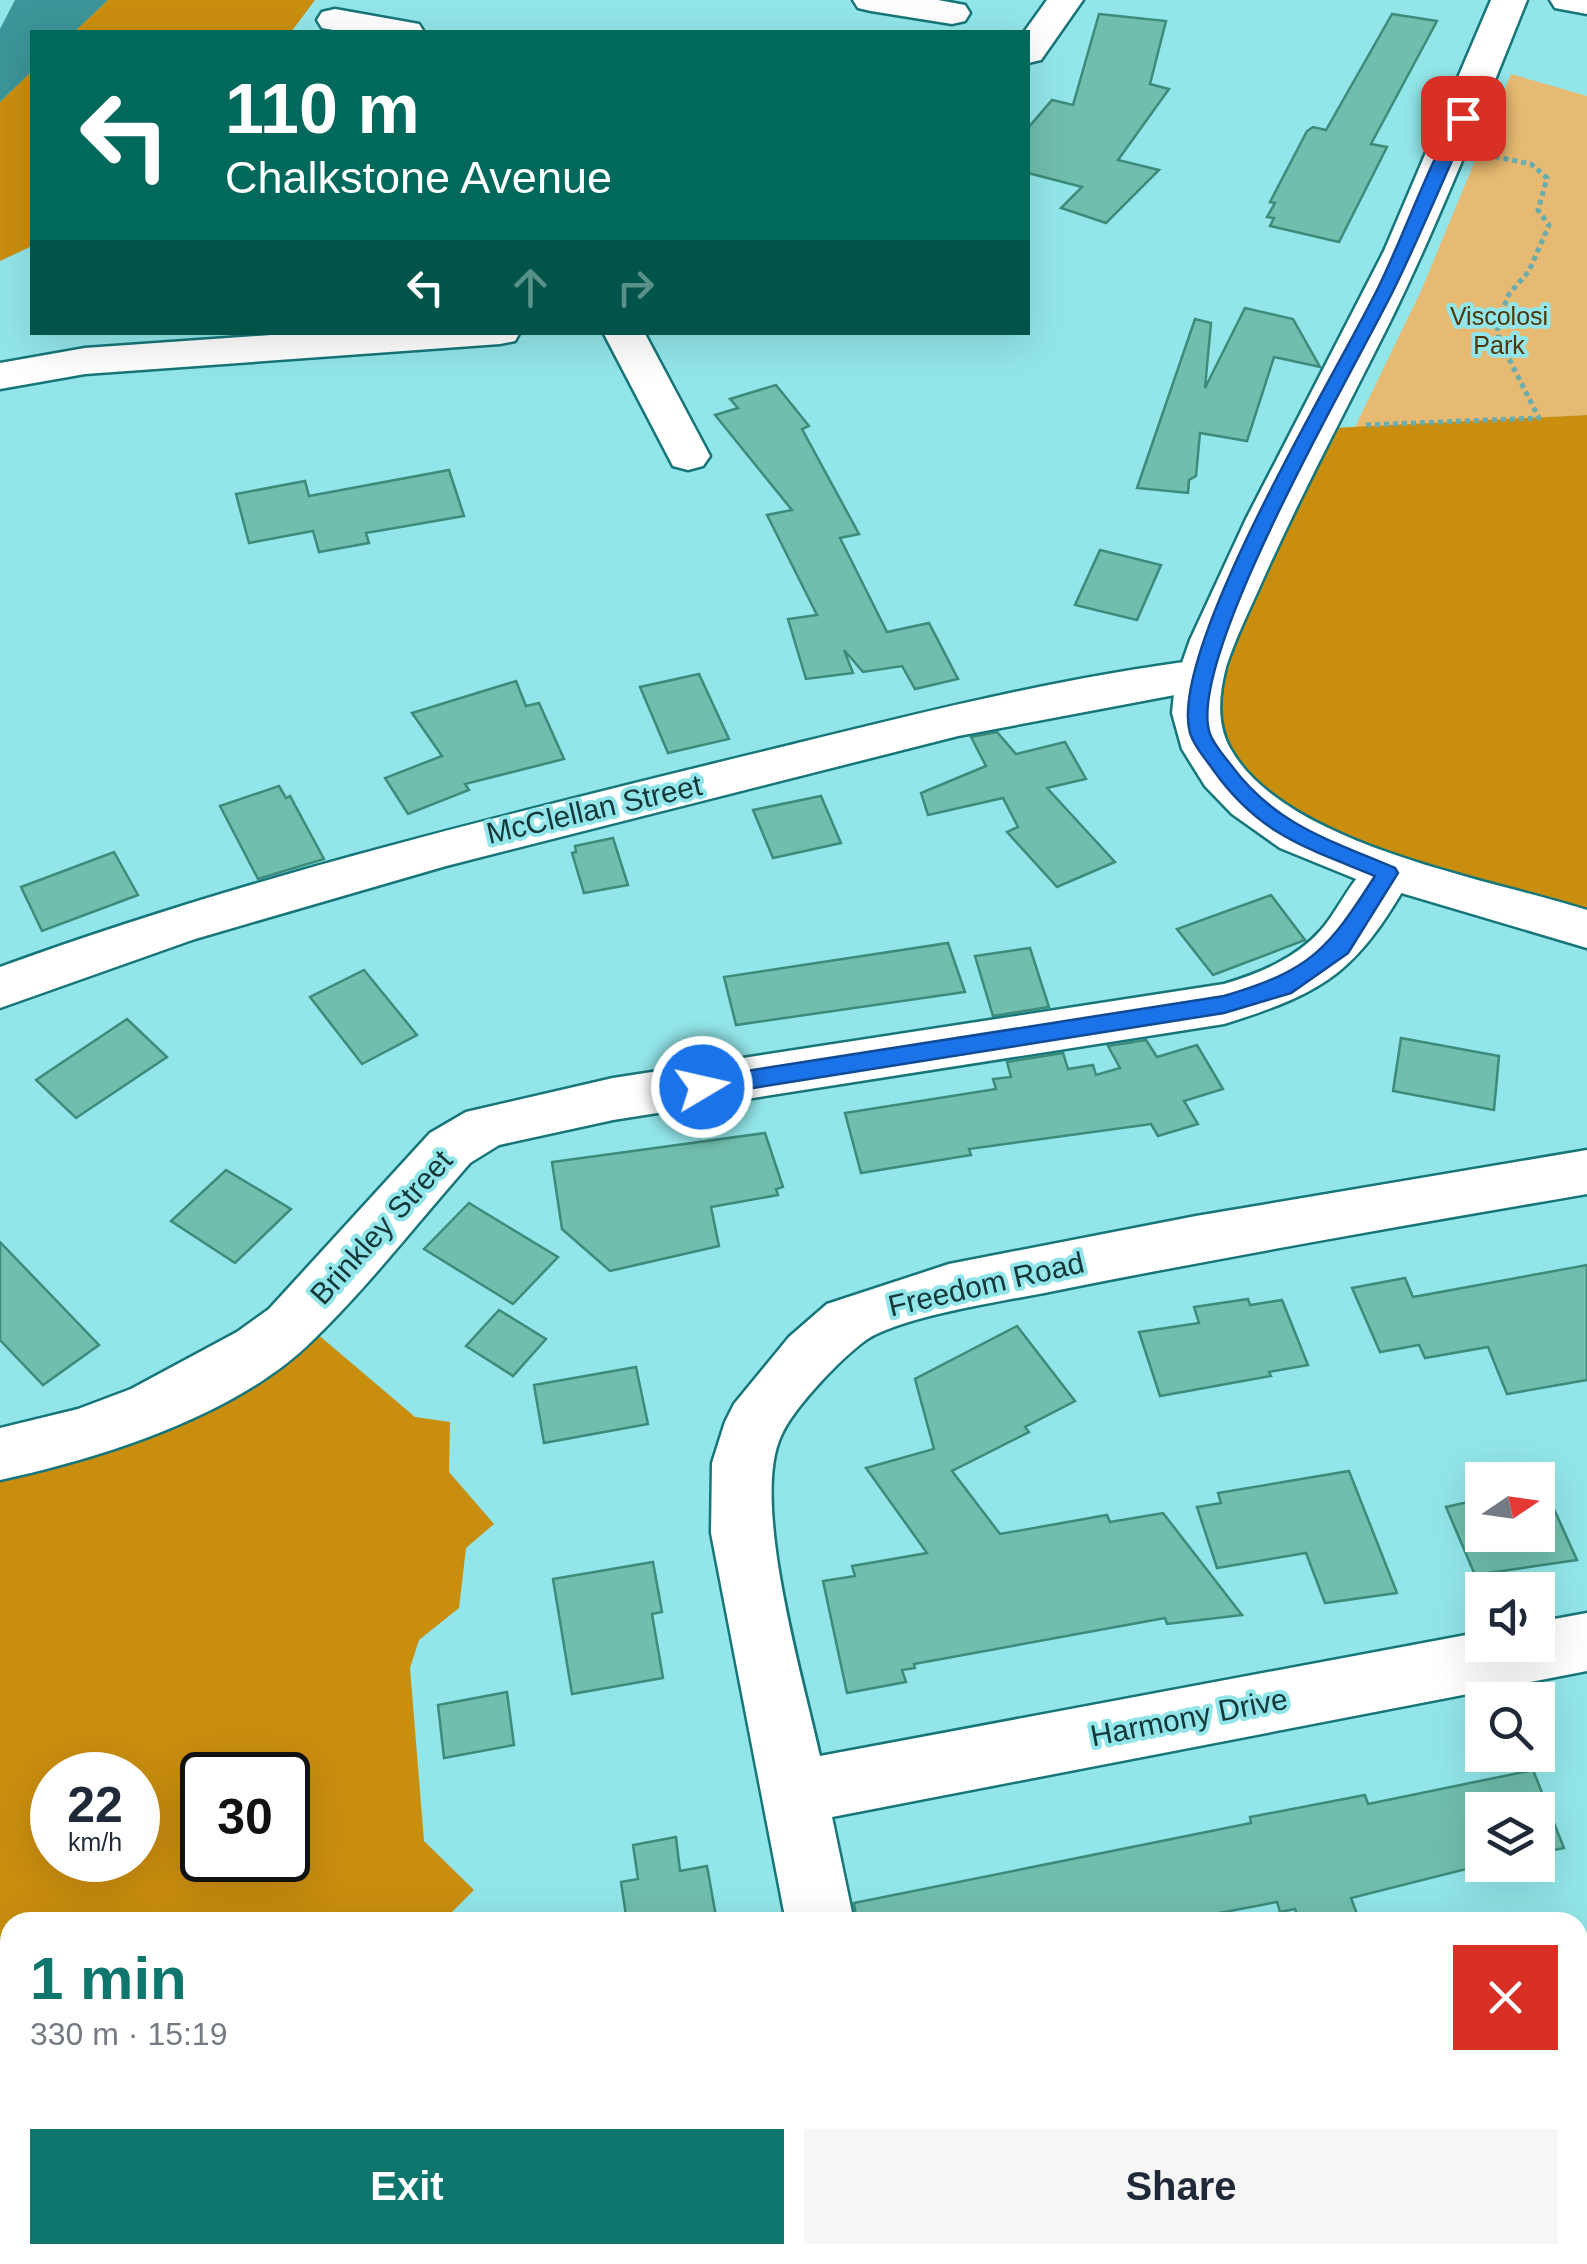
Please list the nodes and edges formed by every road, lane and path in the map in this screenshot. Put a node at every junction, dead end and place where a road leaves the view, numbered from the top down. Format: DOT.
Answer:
graph roads {
  1 [pos="871,0"];
  2 [pos="1065,0"];
  3 [pos="1509,0"];
  4 [pos="1568,0"];
  5 [pos="1587,3"];
  6 [pos="950,15"];
  7 [pos="337,18"];
  8 [pos="396,30"];
  9 [pos="1030,49"];
  10 [pos="1452,147"];
  11 [pos="457,335"];
  12 [pos="625,335"];
  13 [pos="0,376"];
  14 [pos="1351,425"];
  15 [pos="688,456"];
  16 [pos="1200,676"];
  17 [pos="1388,873"];
  18 [pos="1587,928"];
  19 [pos="0,988"];
  20 [pos="1587,1172"];
  21 [pos="0,1454"];
  22 [pos="1587,1642"];
  23 [pos="792,1792"];
  24 [pos="818,1912"];
  1 -- 6 [label="street"];
  2 -- 9 [label="street"];
  3 -- 10 [label="street"];
  4 -- 5 [label="street"];
  7 -- 8 [label="street"];
  10 -- 14 [label="path"];
  10 -- 16 [label="street"];
  11 -- 13 [label="street"];
  12 -- 15 [label="street"];
  16 -- 17 [label="street"];
  16 -- 19 [label="street, McClellan Street"];
  17 -- 18 [label="street"];
  17 -- 21 [label="street, Brinkley Street"];
  20 -- 23 [label="street, Freedom Road"];
  22 -- 23 [label="street, Harmony Drive"];
  23 -- 24 [label="street, Freedom Road"];
}
